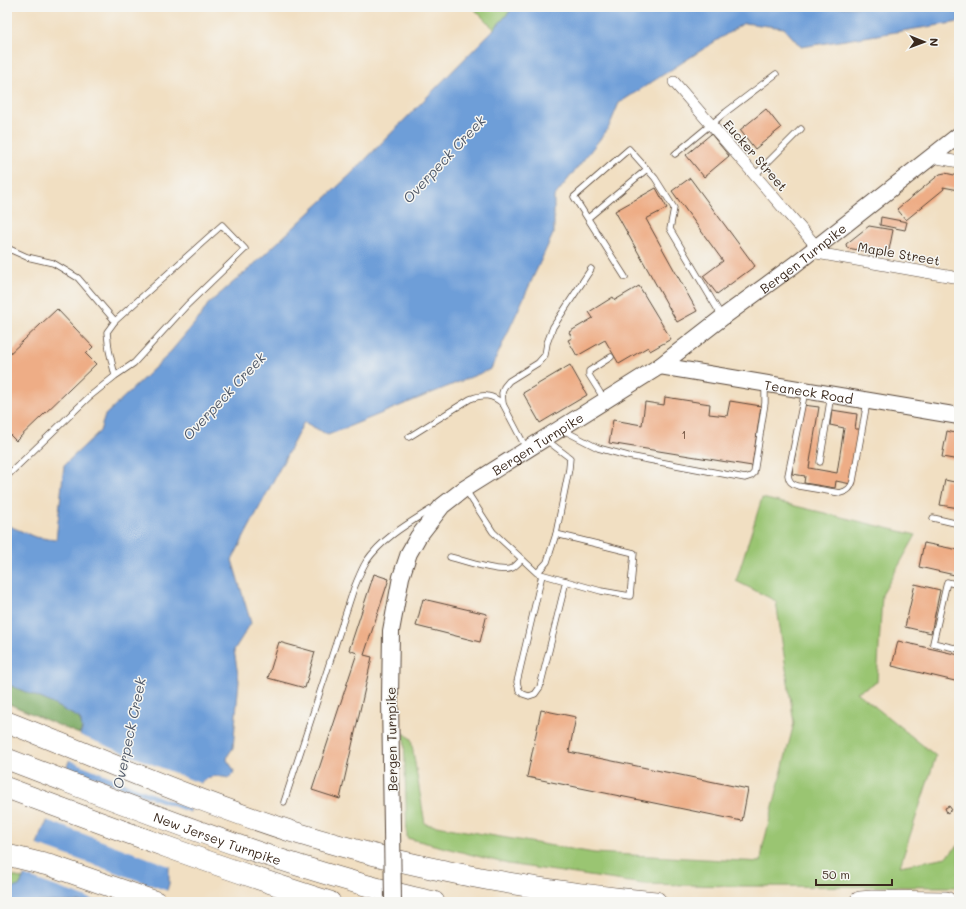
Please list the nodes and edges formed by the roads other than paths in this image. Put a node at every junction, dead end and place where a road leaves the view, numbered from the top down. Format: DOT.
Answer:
graph roads {
  1 [pos="776,74"];
  2 [pos="674,82"];
  3 [pos="711,124"];
  4 [pos="801,129"];
  5 [pos="959,135"];
  6 [pos="675,154"];
  7 [pos="932,157"];
  8 [pos="959,162"];
  9 [pos="647,169"];
  10 [pos="755,175"];
  11 [pos="588,218"];
  12 [pos="7,248"];
  13 [pos="814,250"];
  14 [pos="591,269"];
  15 [pos="625,277"];
  16 [pos="959,278"];
  17 [pos="723,317"];
  18 [pos="115,321"];
  19 [pos="611,357"];
  20 [pos="660,366"];
  21 [pos="115,376"];
  22 [pos="766,384"];
  23 [pos="805,390"];
  24 [pos="831,395"];
  25 [pos="605,401"];
  26 [pos="867,401"];
  27 [pos="503,404"];
  28 [pos="959,416"];
  29 [pos="561,429"];
  30 [pos="409,437"];
  31 [pos="545,439"];
  32 [pos="528,450"];
  33 [pos="820,462"];
  34 [pos="7,476"];
  35 [pos="461,491"];
  36 [pos="933,518"];
  37 [pos="959,524"];
  38 [pos="556,534"];
  39 [pos="450,557"];
  40 [pos="522,559"];
  41 [pos="540,574"];
  42 [pos="566,581"];
  43 [pos="959,585"];
  44 [pos="959,649"];
  45 [pos="7,722"];
  46 [pos="7,759"];
  47 [pos="7,788"];
  48 [pos="284,802"];
  49 [pos="7,845"];
  50 [pos="19,856"];
  51 [pos="156,902"];
  52 [pos="330,902"];
  53 [pos="393,902"];
  54 [pos="434,902"];
  55 [pos="656,902"];
  56 [pos="860,902"];
  57 [pos="946,902"];
  1 -- 3 [label="lane"];
  2 -- 3 [label="street, Eucker Street"];
  3 -- 6 [label="lane"];
  3 -- 10 [label="street, Eucker Street"];
  4 -- 10 [label="lane"];
  5 -- 7 [label="main road, Bergen Turnpike"];
  7 -- 8 [label="street"];
  7 -- 13 [label="main road, Bergen Turnpike"];
  9 -- 11 [label="lane"];
  9 -- 11 [label="lane"];
  9 -- 17 [label="lane"];
  10 -- 13 [label="street, Eucker Street"];
  11 -- 15 [label="lane"];
  12 -- 18 [label="lane"];
  13 -- 16 [label="street, Maple Street"];
  13 -- 17 [label="main road, Bergen Turnpike"];
  14 -- 27 [label="lane"];
  17 -- 20 [label="main road, Bergen Turnpike"];
  18 -- 21 [label="lane"];
  18 -- 21 [label="lane"];
  19 -- 25 [label="lane"];
  20 -- 22 [label="main road, Teaneck Road"];
  20 -- 25 [label="main road, Bergen Turnpike"];
  21 -- 34 [label="lane"];
  22 -- 23 [label="main road, Teaneck Road"];
  22 -- 29 [label="lane"];
  23 -- 24 [label="main road, Teaneck Road"];
  23 -- 26 [label="lane"];
  24 -- 26 [label="main road, Teaneck Road"];
  24 -- 33 [label="lane"];
  25 -- 29 [label="main road, Bergen Turnpike"];
  26 -- 28 [label="main road, Teaneck Road"];
  27 -- 30 [label="lane"];
  27 -- 32 [label="lane"];
  29 -- 31 [label="main road, Bergen Turnpike"];
  31 -- 32 [label="main road, Bergen Turnpike"];
  31 -- 38 [label="lane"];
  32 -- 35 [label="main road, Bergen Turnpike"];
  35 -- 40 [label="lane"];
  35 -- 48 [label="lane"];
  35 -- 53 [label="main road, Bergen Turnpike, bridge"];
  36 -- 37 [label="lane"];
  38 -- 41 [label="lane"];
  38 -- 42 [label="lane"];
  39 -- 40 [label="lane"];
  40 -- 41 [label="lane"];
  41 -- 42 [label="lane"];
  41 -- 42 [label="lane"];
  43 -- 44 [label="lane"];
  45 -- 55 [label="highway"];
  46 -- 54 [label="highway, New Jersey Turnpike"];
  47 -- 52 [label="highway"];
  49 -- 50 [label="highway"];
  50 -- 51 [label="highway"];
  56 -- 57 [label="highway"];
}
